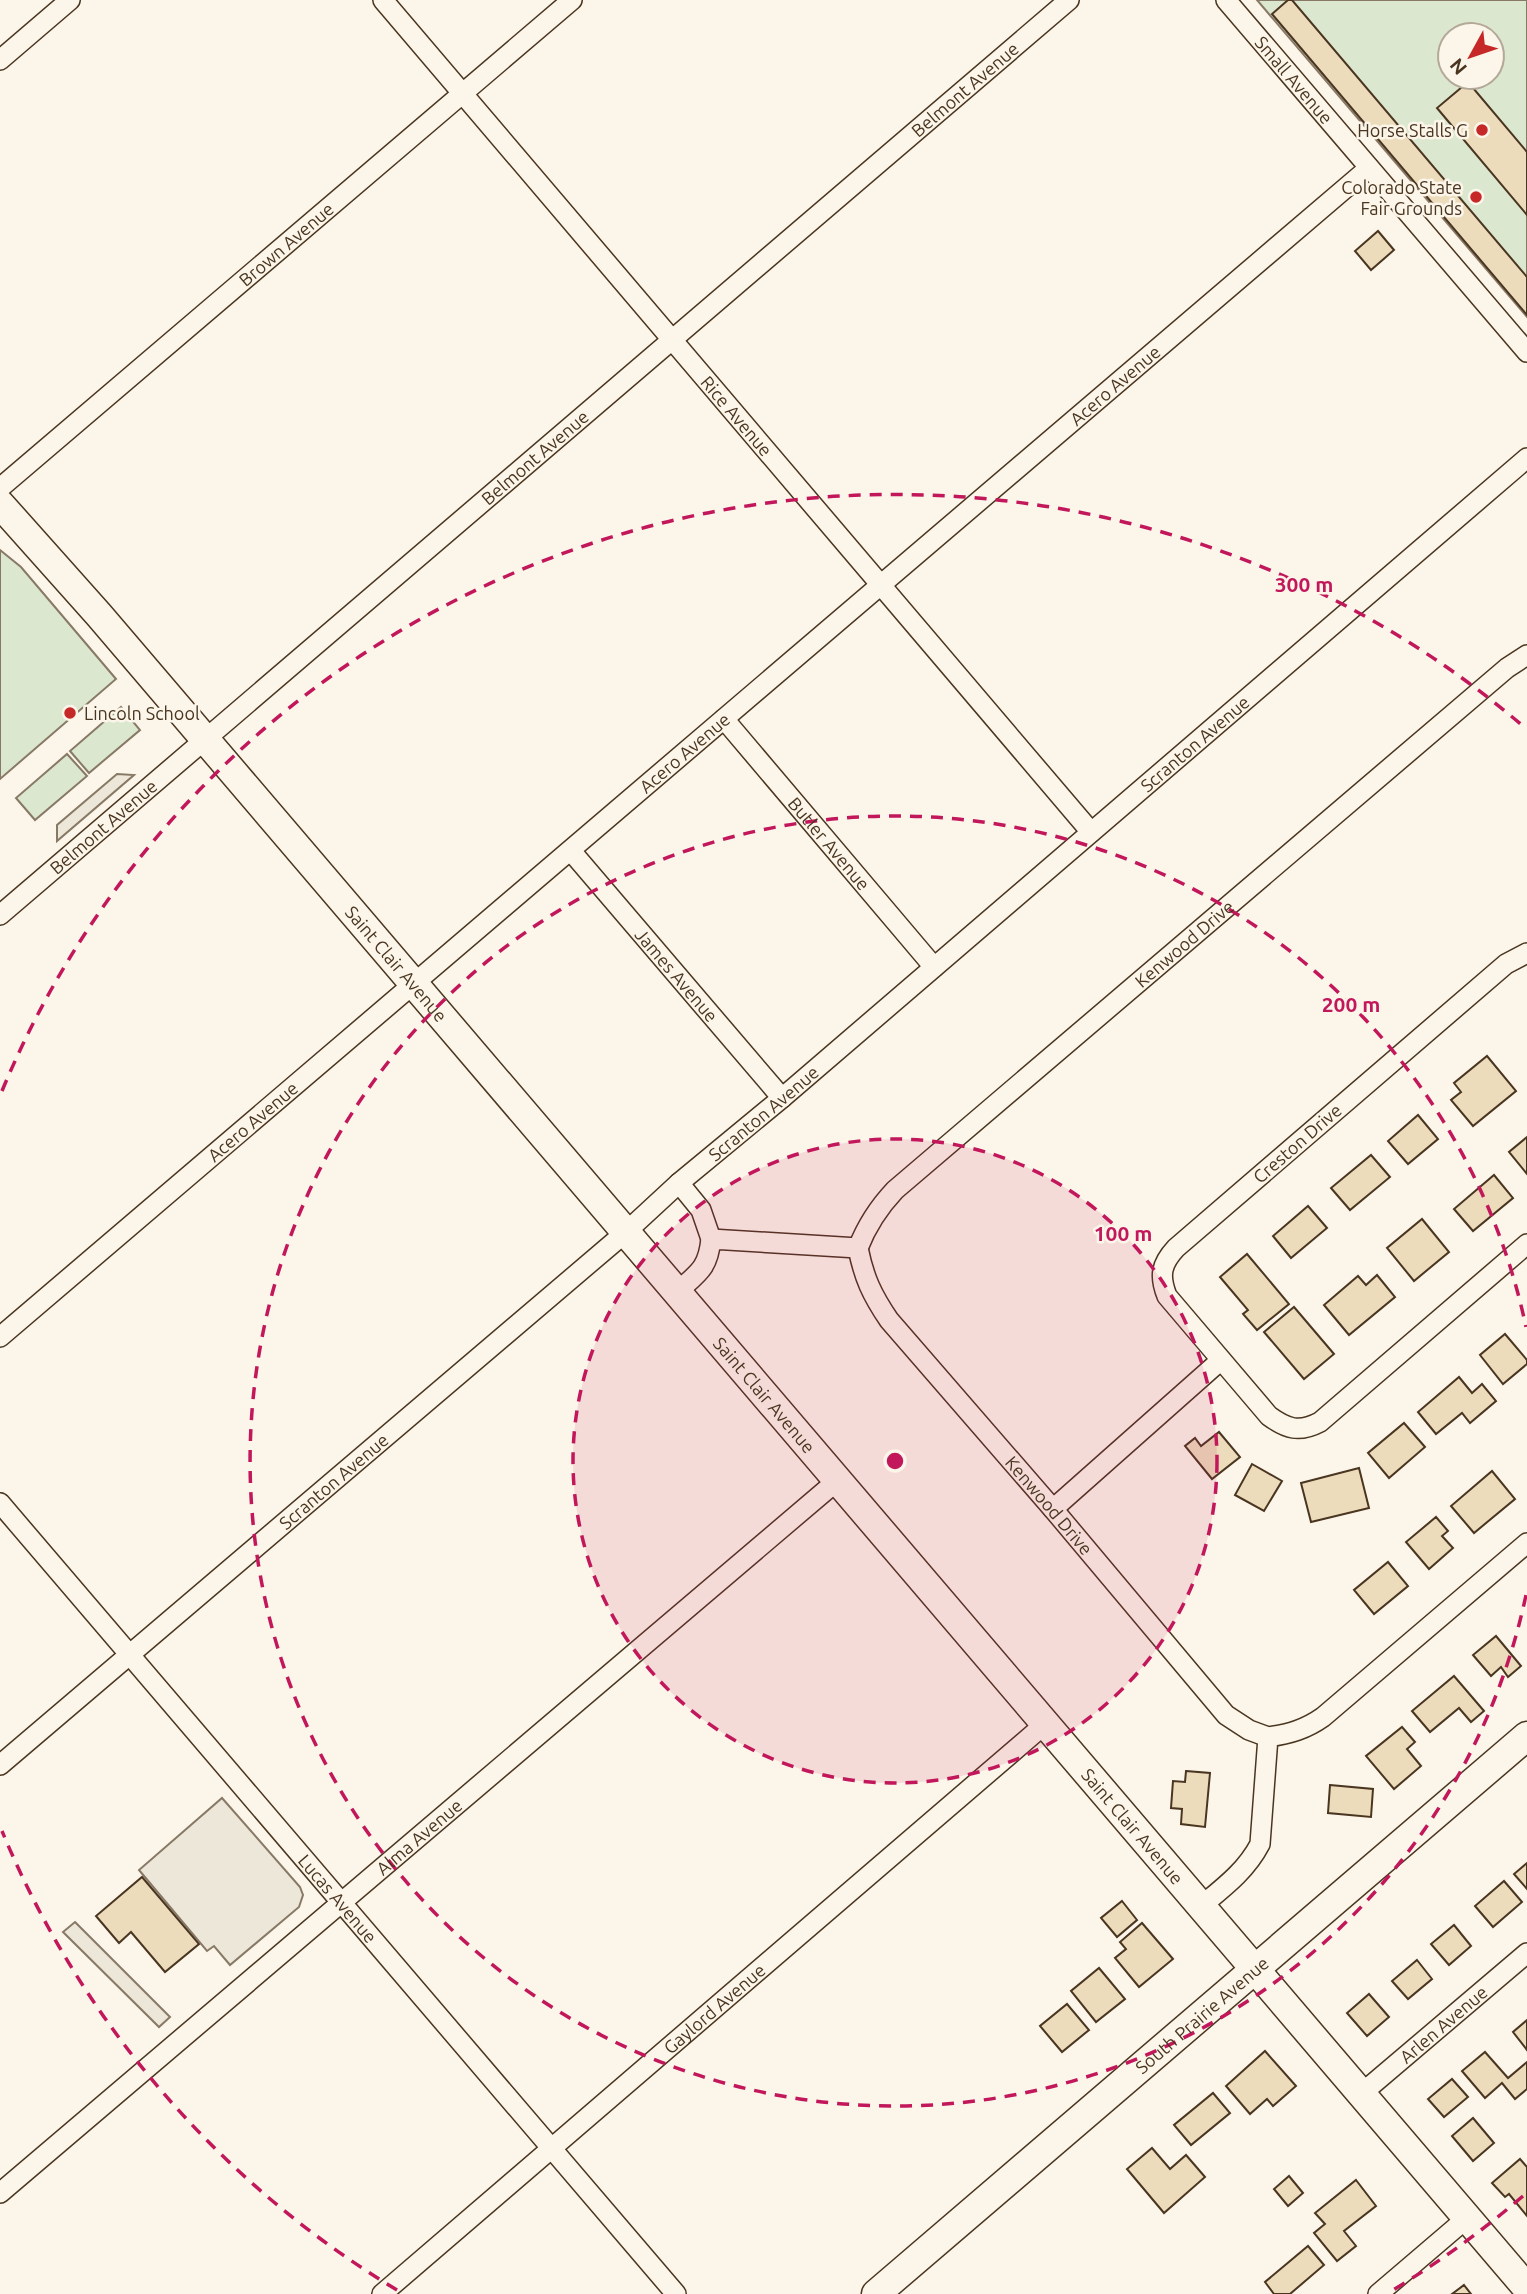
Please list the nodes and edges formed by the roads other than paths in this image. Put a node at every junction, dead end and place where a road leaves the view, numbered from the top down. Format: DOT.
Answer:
graph roads {
  1 [pos="70,0"];
  2 [pos="383,0"];
  3 [pos="572,0"];
  4 [pos="1069,0"];
  5 [pos="1226,0"];
  6 [pos="0,60"];
  7 [pos="462,95"];
  8 [pos="1369,168"];
  9 [pos="672,338"];
  10 [pos="1527,352"];
  11 [pos="1526,460"];
  12 [pos="0,488"];
  13 [pos="0,504"];
  14 [pos="882,584"];
  15 [pos="1527,655"];
  16 [pos="724,719"];
  17 [pos="205,740"];
  18 [pos="1091,832"];
  19 [pos="570,851"];
  20 [pos="0,915"];
  21 [pos="1527,953"];
  22 [pos="934,967"];
  23 [pos="414,985"];
  24 [pos="782,1098"];
  25 [pos="679,1183"];
  26 [pos="625,1232"];
  27 [pos="711,1239"];
  28 [pos="1527,1244"];
  29 [pos="858,1248"];
  30 [pos="677,1292"];
  31 [pos="0,1337"];
  32 [pos="1221,1360"];
  33 [pos="838,1480"];
  34 [pos="0,1503"];
  35 [pos="1053,1509"];
  36 [pos="1527,1543"];
  37 [pos="129,1653"];
  38 [pos="1045,1724"];
  39 [pos="1527,1736"];
  40 [pos="1268,1737"];
  41 [pos="0,1765"];
  42 [pos="341,1901"];
  43 [pos="1200,1907"];
  44 [pos="1527,1953"];
  45 [pos="1255,1970"];
  46 [pos="1361,2094"];
  47 [pos="552,2147"];
  48 [pos="0,2193"];
  49 [pos="1467,2218"];
  50 [pos="1527,2288"];
  51 [pos="382,2294"];
  52 [pos="676,2294"];
  53 [pos="876,2294"];
  54 [pos="1378,2294"];
  1 -- 6 [label="street"];
  2 -- 7 [label="street, Rice Avenue"];
  3 -- 7 [label="street, Brown Avenue"];
  4 -- 9 [label="street, Belmont Avenue"];
  5 -- 8 [label="street, Small Avenue"];
  7 -- 9 [label="street, Rice Avenue"];
  7 -- 12 [label="street, Brown Avenue"];
  8 -- 10 [label="street, Small Avenue"];
  8 -- 14 [label="street, Acero Avenue"];
  9 -- 14 [label="street, Rice Avenue"];
  9 -- 17 [label="street, Belmont Avenue"];
  11 -- 18 [label="street, Scranton Avenue"];
  13 -- 17 [label="street, Saint Clair Avenue"];
  14 -- 16 [label="street, Acero Avenue"];
  14 -- 18 [label="street, Rice Avenue"];
  15 -- 29 [label="street, Kenwood Drive"];
  16 -- 19 [label="street, Acero Avenue"];
  16 -- 22 [label="street, Butler Avenue"];
  17 -- 20 [label="street, Belmont Avenue"];
  17 -- 23 [label="street, Saint Clair Avenue"];
  18 -- 22 [label="street, Scranton Avenue"];
  19 -- 23 [label="street, Acero Avenue"];
  19 -- 24 [label="street, James Avenue"];
  21 -- 32 [label="street, Creston Drive"];
  22 -- 24 [label="street, Scranton Avenue"];
  23 -- 26 [label="street, Saint Clair Avenue"];
  23 -- 31 [label="street, Acero Avenue"];
  24 -- 25 [label="street, Scranton Avenue"];
  25 -- 26 [label="street, Scranton Avenue"];
  25 -- 27 [label="street"];
  26 -- 30 [label="street, Saint Clair Avenue"];
  26 -- 37 [label="street, Scranton Avenue"];
  27 -- 29 [label="street"];
  27 -- 30 [label="street"];
  28 -- 32 [label="street, Creston Drive"];
  29 -- 35 [label="street, Kenwood Drive"];
  30 -- 33 [label="street, Saint Clair Avenue"];
  32 -- 35 [label="street"];
  33 -- 38 [label="street, Saint Clair Avenue"];
  33 -- 42 [label="street, Alma Avenue"];
  34 -- 37 [label="street, Lucas Avenue"];
  35 -- 40 [label="street, Kenwood Drive"];
  36 -- 40 [label="street"];
  37 -- 41 [label="street, Scranton Avenue"];
  37 -- 42 [label="street, Lucas Avenue"];
  38 -- 43 [label="street, Saint Clair Avenue"];
  38 -- 47 [label="street, Gaylord Avenue"];
  39 -- 45 [label="street, South Prairie Avenue"];
  40 -- 43 [label="street"];
  42 -- 47 [label="street, Lucas Avenue"];
  42 -- 48 [label="street, Alma Avenue"];
  43 -- 45 [label="street, Saint Clair Avenue"];
  44 -- 46 [label="street, Arlen Avenue"];
  45 -- 46 [label="street, Saint Clair Avenue"];
  45 -- 53 [label="street, South Prairie Avenue"];
  46 -- 49 [label="street, Saint Clair Avenue"];
  47 -- 51 [label="street, Gaylord Avenue"];
  47 -- 52 [label="street, Lucas Avenue"];
  49 -- 50 [label="street, Saint Clair Avenue"];
  49 -- 54 [label="street"];
}
